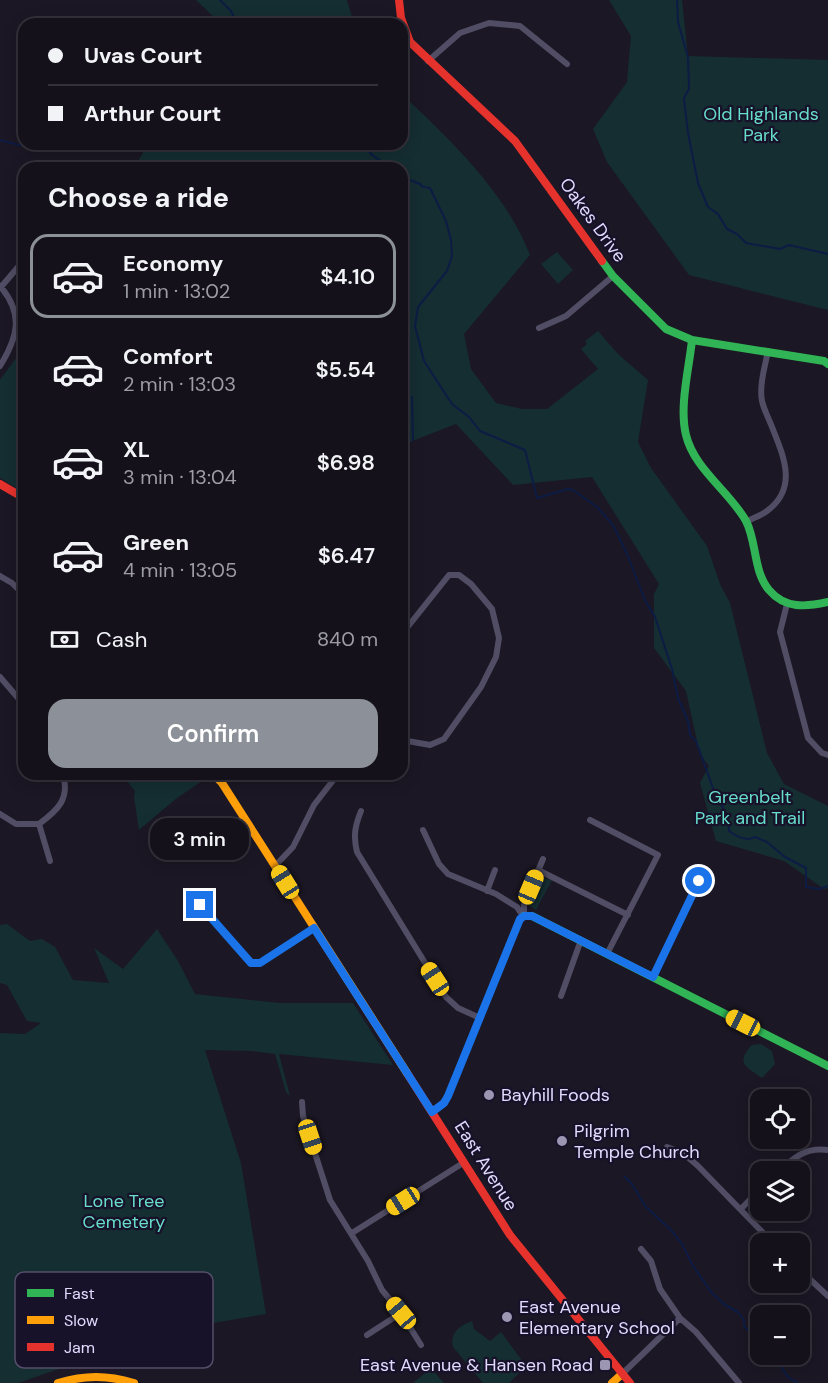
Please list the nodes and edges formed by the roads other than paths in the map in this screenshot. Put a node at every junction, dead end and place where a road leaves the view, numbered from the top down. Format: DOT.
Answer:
graph roads {
  1 [pos="399,0"];
  2 [pos="401,18"];
  3 [pos="408,37"];
  4 [pos="428,61"];
  5 [pos="567,64"];
  6 [pos="18,267"];
  7 [pos="613,276"];
  8 [pos="1,286"];
  9 [pos="539,328"];
  10 [pos="692,340"];
  11 [pos="768,351"];
  12 [pos="828,364"];
  13 [pos="0,366"];
  14 [pos="0,484"];
  15 [pos="18,494"];
  16 [pos="746,522"];
  17 [pos="0,576"];
  18 [pos="18,589"];
  19 [pos="828,602"];
  20 [pos="787,604"];
  21 [pos="408,626"];
  22 [pos="0,677"];
  23 [pos="18,698"];
  24 [pos="408,741"];
  25 [pos="828,755"];
  26 [pos="64,780"];
  27 [pos="219,780"];
  28 [pos="333,780"];
  29 [pos="361,812"];
  30 [pos="0,814"];
  31 [pos="590,820"];
  32 [pos="39,824"];
  33 [pos="423,830"];
  34 [pos="543,859"];
  35 [pos="50,861"];
  36 [pos="275,867"];
  37 [pos="495,870"];
  38 [pos="538,870"];
  39 [pos="701,877"];
  40 [pos="487,891"];
  41 [pos="193,897"];
  42 [pos="628,915"];
  43 [pos="524,916"];
  44 [pos="314,928"];
  45 [pos="581,940"];
  46 [pos="607,954"];
  47 [pos="653,977"];
  48 [pos="561,996"];
  49 [pos="480,1018"];
  50 [pos="827,1064"];
  51 [pos="302,1102"];
  52 [pos="432,1112"];
  53 [pos="667,1147"];
  54 [pos="828,1150"];
  55 [pos="792,1161"];
  56 [pos="464,1163"];
  57 [pos="750,1200"];
  58 [pos="741,1209"];
  59 [pos="352,1233"];
  60 [pos="764,1233"];
  61 [pos="641,1250"];
  62 [pos="810,1279"];
  63 [pos="828,1296"];
  64 [pos="401,1313"];
  65 [pos="680,1318"];
  66 [pos="367,1335"];
  67 [pos="421,1346"];
  68 [pos="622,1374"];
  69 [pos="79,1380"];
  70 [pos="58,1383"];
  71 [pos="134,1383"];
  72 [pos="612,1383"];
  73 [pos="630,1383"];
  74 [pos="739,1383"];
  1 -- 2 [label="street, Oakes Drive"];
  3 -- 4 [label="street, Oakes Drive"];
  4 -- 5 [label="street"];
  4 -- 7 [label="street, Oakes Drive"];
  6 -- 8 [label="street"];
  7 -- 9 [label="street"];
  7 -- 10 [label="street, Oakes Drive"];
  8 -- 13 [label="street"];
  10 -- 11 [label="street, Oakes Drive"];
  10 -- 16 [label="street"];
  11 -- 12 [label="street, Oakes Drive"];
  11 -- 16 [label="street"];
  14 -- 15 [label="street"];
  16 -- 20 [label="street"];
  17 -- 18 [label="street"];
  19 -- 20 [label="street"];
  20 -- 25 [label="street"];
  21 -- 24 [label="street"];
  22 -- 23 [label="street"];
  26 -- 32 [label="street"];
  27 -- 36 [label="street, East Avenue"];
  28 -- 36 [label="street"];
  29 -- 49 [label="street"];
  30 -- 32 [label="street"];
  31 -- 42 [label="street"];
  32 -- 35 [label="street"];
  33 -- 40 [label="street"];
  34 -- 38 [label="street"];
  36 -- 44 [label="street, East Avenue"];
  37 -- 40 [label="street"];
  38 -- 42 [label="street"];
  38 -- 43 [label="street"];
  39 -- 47 [label="street"];
  40 -- 43 [label="street"];
  41 -- 44 [label="street"];
  42 -- 46 [label="street"];
  43 -- 45 [label="street"];
  43 -- 49 [label="street"];
  44 -- 52 [label="street, East Avenue"];
  45 -- 46 [label="street"];
  45 -- 48 [label="street"];
  46 -- 47 [label="street"];
  47 -- 50 [label="street"];
  49 -- 52 [label="street"];
  51 -- 59 [label="street"];
  52 -- 56 [label="street, East Avenue"];
  53 -- 58 [label="street"];
  54 -- 55 [label="street"];
  56 -- 59 [label="street"];
  56 -- 68 [label="street, East Avenue"];
  57 -- 58 [label="street"];
  58 -- 60 [label="street"];
  59 -- 64 [label="street"];
  61 -- 65 [label="street"];
  62 -- 63 [label="street"];
  64 -- 66 [label="street"];
  64 -- 67 [label="street"];
  65 -- 68 [label="street"];
  65 -- 74 [label="street"];
  68 -- 72 [label="street"];
  68 -- 73 [label="street, East Avenue"];
  69 -- 70 [label="street"];
  69 -- 71 [label="street"];
}
